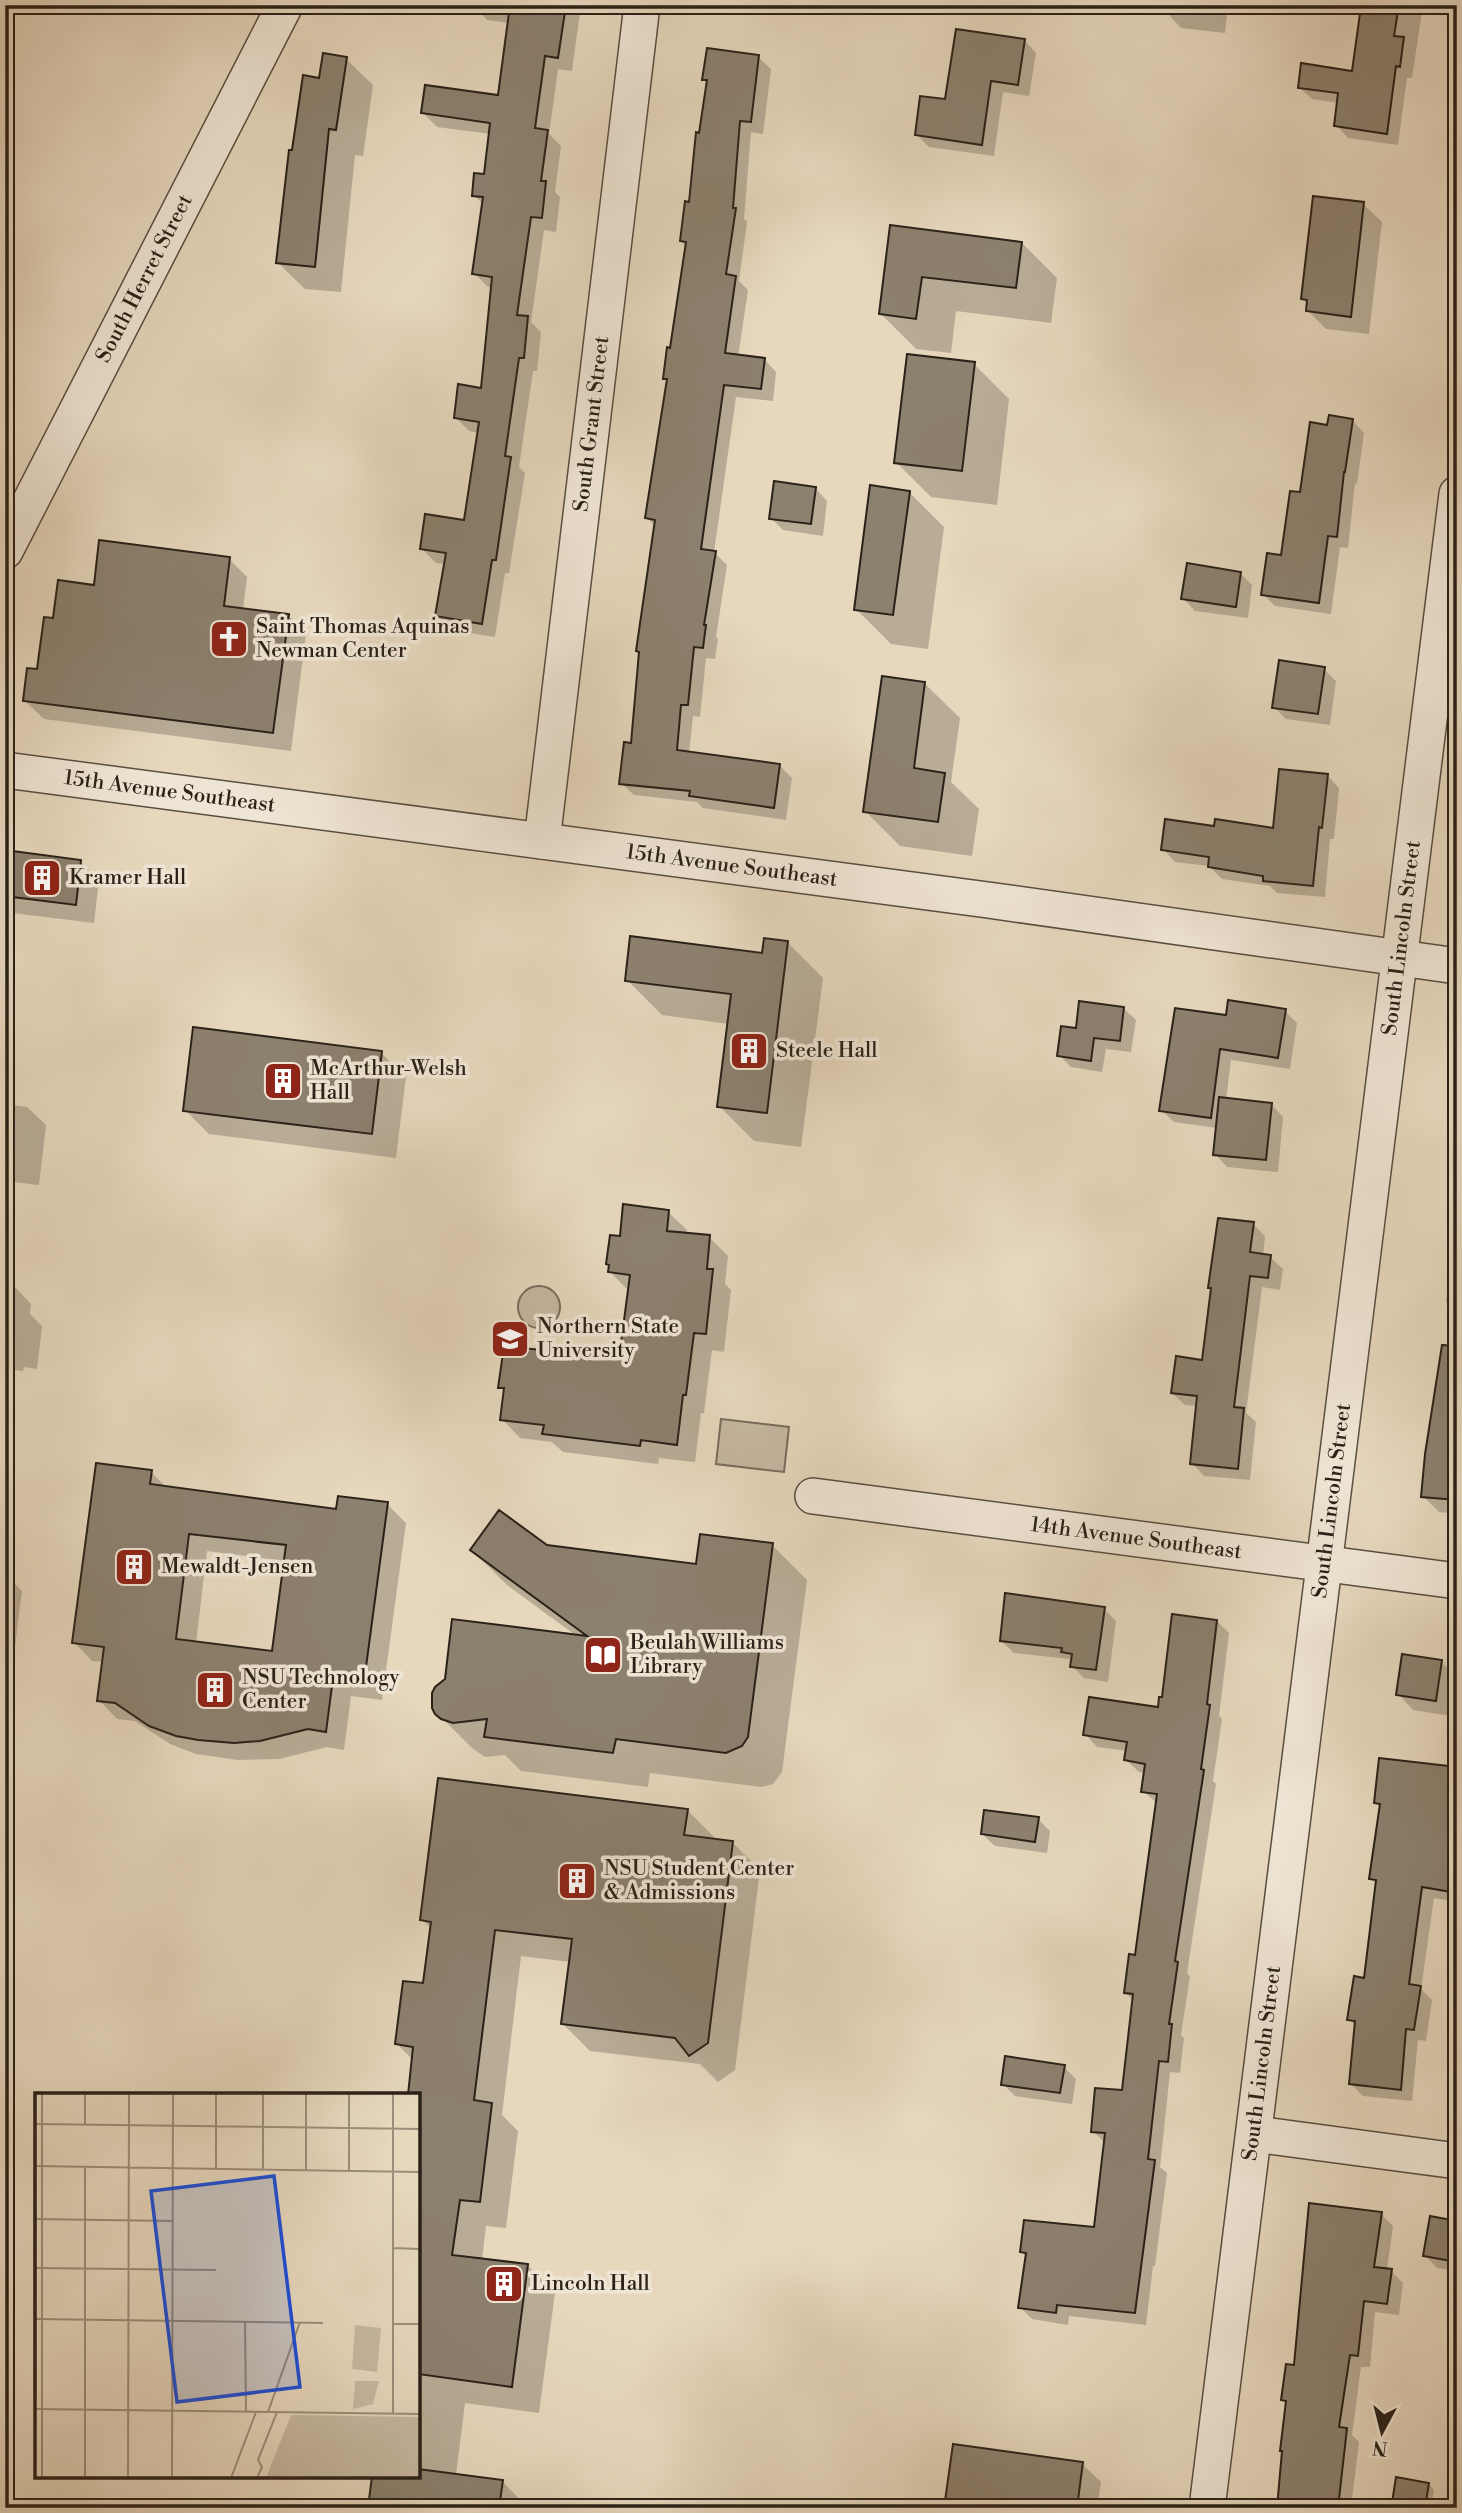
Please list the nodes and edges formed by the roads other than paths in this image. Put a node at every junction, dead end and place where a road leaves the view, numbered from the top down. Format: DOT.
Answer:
graph roads {
  1 [pos="285,5"];
  2 [pos="642,5"];
  3 [pos="1457,494"];
  4 [pos="5,551"];
  5 [pos="5,770"];
  6 [pos="542,841"];
  7 [pos="1399,958"];
  8 [pos="1457,966"];
  9 [pos="813,1496"];
  10 [pos="1325,1563"];
  11 [pos="1457,1581"];
  12 [pos="1255,2134"];
  13 [pos="1457,2161"];
  14 [pos="1207,2508"];
  1 -- 4 [label="street, South Herret Street"];
  2 -- 6 [label="street, South Grant Street"];
  3 -- 7 [label="street, South Lincoln Street"];
  5 -- 6 [label="street, 15th Avenue Southeast"];
  6 -- 7 [label="street, 15th Avenue Southeast"];
  7 -- 8 [label="street, 15th Avenue Southeast"];
  7 -- 10 [label="street, South Lincoln Street"];
  9 -- 10 [label="street, 14th Avenue Southeast"];
  10 -- 11 [label="street, 14th Avenue Southeast"];
  10 -- 12 [label="street, South Lincoln Street"];
  12 -- 13 [label="street"];
  12 -- 14 [label="street, South Lincoln Street"];
}
